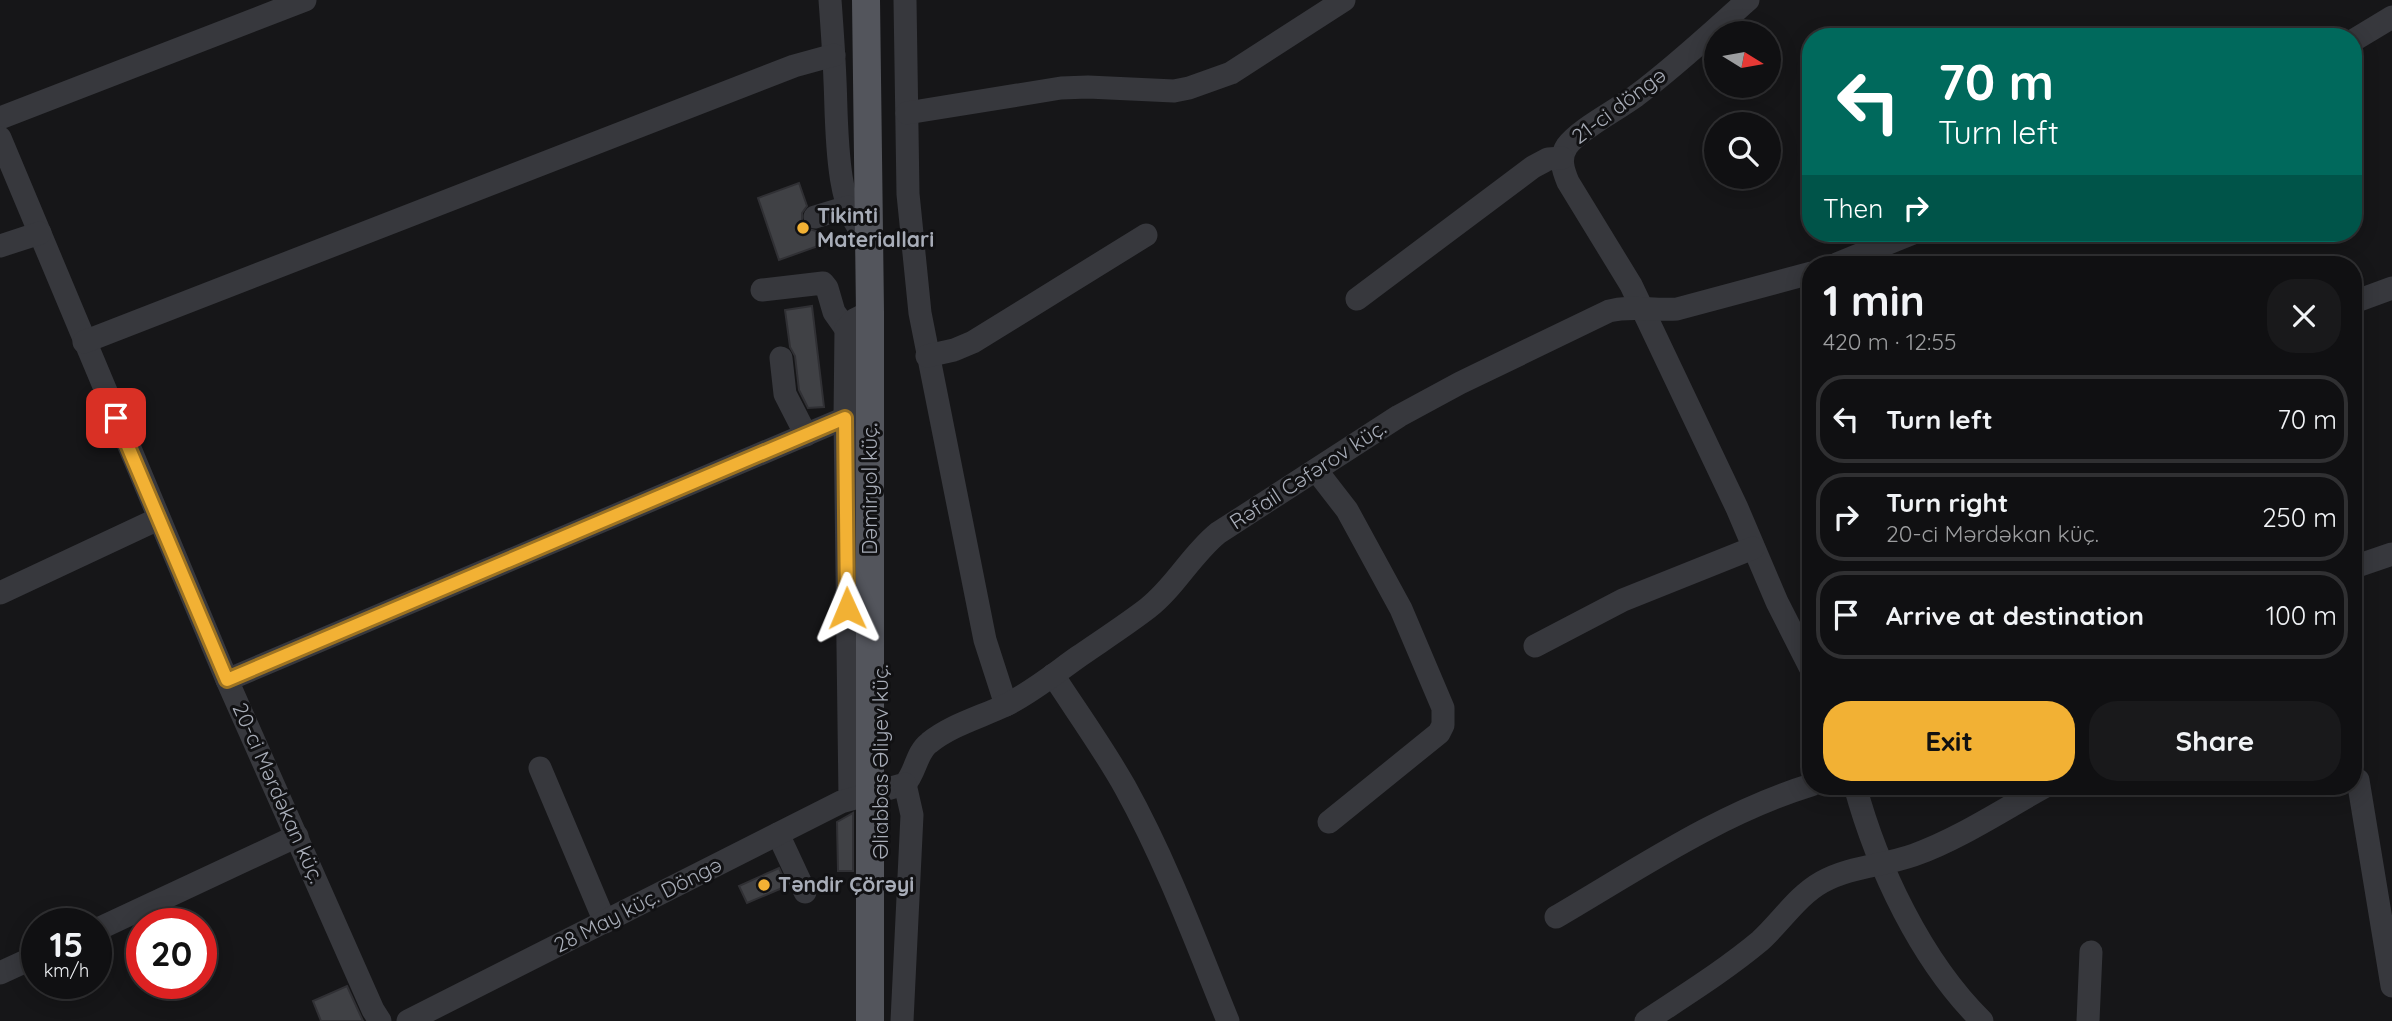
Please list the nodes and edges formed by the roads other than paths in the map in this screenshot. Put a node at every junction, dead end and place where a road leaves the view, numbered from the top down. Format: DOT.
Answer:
graph roads {
  1 [pos="305,0"];
  2 [pos="830,0"];
  3 [pos="866,0"];
  4 [pos="877,0"];
  5 [pos="905,0"];
  6 [pos="1344,0"];
  7 [pos="1748,0"];
  8 [pos="2392,17"];
  9 [pos="2362,35"];
  10 [pos="834,55"];
  11 [pos="907,113"];
  12 [pos="0,118"];
  13 [pos="0,138"];
  14 [pos="1562,158"];
  15 [pos="848,207"];
  16 [pos="815,217"];
  17 [pos="40,233"];
  18 [pos="868,235"];
  19 [pos="1146,235"];
  20 [pos="1902,242"];
  21 [pos="0,246"];
  22 [pos="1885,256"];
  23 [pos="1802,275"];
  24 [pos="2392,288"];
  25 [pos="762,290"];
  26 [pos="1357,299"];
  27 [pos="2362,299"];
  28 [pos="1642,309"];
  29 [pos="870,312"];
  30 [pos="846,329"];
  31 [pos="84,342"];
  32 [pos="927,356"];
  33 [pos="781,358"];
  34 [pos="845,418"];
  35 [pos="806,435"];
  36 [pos="1316,470"];
  37 [pos="158,519"];
  38 [pos="1753,548"];
  39 [pos="2392,554"];
  40 [pos="2362,563"];
  41 [pos="0,593"];
  42 [pos="1535,646"];
  43 [pos="1802,650"];
  44 [pos="1053,675"];
  45 [pos="227,680"];
  46 [pos="1006,705"];
  47 [pos="540,768"];
  48 [pos="1802,788"];
  49 [pos="877,792"];
  50 [pos="1858,795"];
  51 [pos="2029,795"];
  52 [pos="2360,795"];
  53 [pos="1329,822"];
  54 [pos="778,834"];
  55 [pos="297,836"];
  56 [pos="1880,863"];
  57 [pos="805,892"];
  58 [pos="1556,917"];
  59 [pos="605,922"];
  60 [pos="112,923"];
  61 [pos="2091,953"];
  62 [pos="21,964"];
  63 [pos="0,973"];
  64 [pos="2392,986"];
  65 [pos="380,1021"];
  66 [pos="408,1021"];
  67 [pos="870,1021"];
  68 [pos="882,1021"];
  69 [pos="902,1021"];
  70 [pos="1228,1021"];
  71 [pos="1646,1021"];
  72 [pos="1982,1021"];
  73 [pos="2088,1021"];
  1 -- 12 [label="street"];
  2 -- 10 [label="street"];
  3 -- 18 [label="main road, Dəmiryol küç."];
  4 -- 49 [label="main road, Əliabbas Əliyev küç."];
  5 -- 11 [label="street"];
  6 -- 11 [label="street"];
  7 -- 14 [label="street, 21-ci döngə"];
  8 -- 9 [label="street"];
  10 -- 15 [label="street"];
  10 -- 31 [label="street"];
  11 -- 32 [label="street"];
  13 -- 17 [label="street, 20-ci Mərdəkan küç."];
  14 -- 26 [label="street"];
  14 -- 28 [label="street, 21-ci döngə"];
  15 -- 16 [label="street"];
  15 -- 18 [label="street"];
  17 -- 21 [label="street"];
  17 -- 31 [label="street, 20-ci Mərdəkan küç."];
  18 -- 29 [label="main road, Dəmiryol küç."];
  19 -- 32 [label="street"];
  20 -- 22 [label="street"];
  23 -- 28 [label="street, Rəfail Cəfərov küç."];
  24 -- 27 [label="street"];
  25 -- 30 [label="street"];
  28 -- 36 [label="street, Rəfail Cəfərov küç."];
  28 -- 38 [label="street, 21-ci döngə"];
  29 -- 30 [label="street"];
  29 -- 49 [label="main road, Dəmiryol küç."];
  30 -- 34 [label="street"];
  31 -- 37 [label="street, 20-ci Mərdəkan küç."];
  32 -- 46 [label="street"];
  33 -- 35 [label="street"];
  34 -- 35 [label="street"];
  34 -- 49 [label="street"];
  35 -- 45 [label="street"];
  36 -- 44 [label="street, Rəfail Cəfərov küç."];
  36 -- 53 [label="street"];
  37 -- 41 [label="street"];
  37 -- 45 [label="street, 20-ci Mərdəkan küç."];
  38 -- 42 [label="street"];
  38 -- 43 [label="street, 21-ci döngə"];
  39 -- 40 [label="street"];
  44 -- 46 [label="street, Rəfail Cəfərov küç."];
  44 -- 70 [label="street"];
  45 -- 55 [label="street, 20-ci Mərdəkan küç."];
  46 -- 49 [label="street, Rəfail Cəfərov küç."];
  47 -- 59 [label="street"];
  48 -- 58 [label="street"];
  49 -- 54 [label="street, 28 May küç. Döngə"];
  49 -- 67 [label="main road, Dəmiryol küç."];
  49 -- 68 [label="main road, Əliabbas Əliyev küç."];
  49 -- 69 [label="street"];
  50 -- 56 [label="street"];
  51 -- 56 [label="street"];
  52 -- 64 [label="street"];
  54 -- 57 [label="street"];
  54 -- 59 [label="street, 28 May küç. Döngə"];
  55 -- 60 [label="street"];
  55 -- 65 [label="street, 20-ci Mərdəkan küç."];
  56 -- 71 [label="street"];
  56 -- 72 [label="street"];
  59 -- 66 [label="street, 28 May küç. Döngə"];
  61 -- 73 [label="street"];
  62 -- 63 [label="street"];
}
